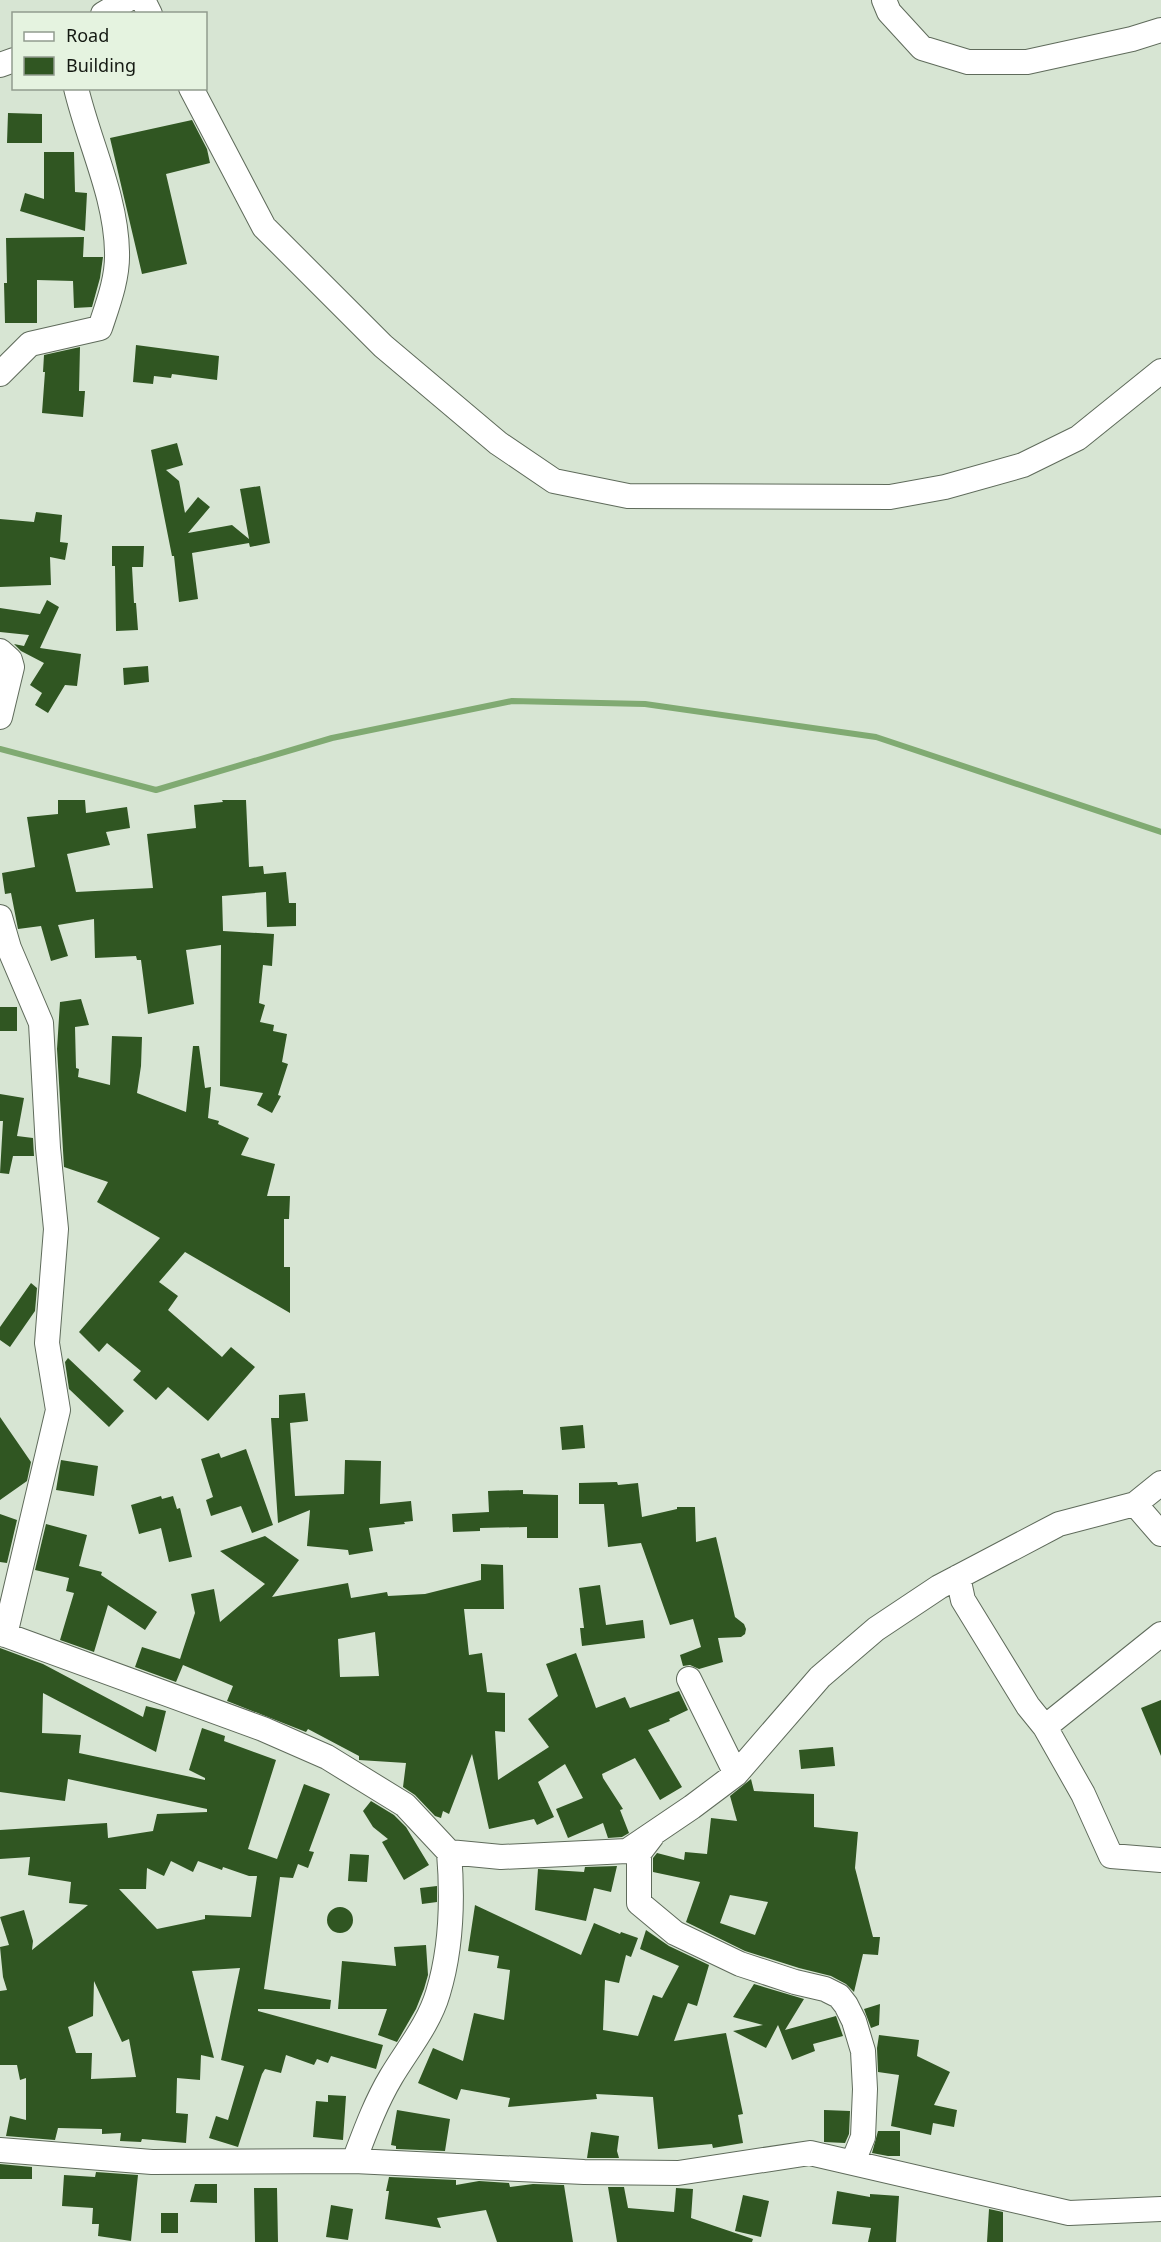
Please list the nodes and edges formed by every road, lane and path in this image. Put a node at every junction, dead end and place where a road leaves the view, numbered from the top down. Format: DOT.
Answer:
graph roads {
  1 [pos="127,0"];
  2 [pos="884,0"];
  3 [pos="107,12"];
  4 [pos="1161,30"];
  5 [pos="76,90"];
  6 [pos="191,90"];
  7 [pos="1161,371"];
  8 [pos="0,374"];
  9 [pos="0,651"];
  10 [pos="0,717"];
  11 [pos="0,917"];
  12 [pos="1161,1483"];
  13 [pos="1135,1504"];
  14 [pos="1161,1534"];
  15 [pos="958,1578"];
  16 [pos="3,1634"];
  17 [pos="1161,1634"];
  18 [pos="689,1679"];
  19 [pos="1045,1727"];
  20 [pos="736,1774"];
  21 [pos="652,1836"];
  22 [pos="449,1852"];
  23 [pos="1161,1860"];
  24 [pos="0,2150"];
  25 [pos="354,2162"];
  26 [pos="853,2162"];
  27 [pos="1161,2209"];
  1 -- 3 [label="street"];
  2 -- 4 [label="street"];
  5 -- 8 [label="street"];
  6 -- 7 [label="street"];
  9 -- 10 [label="street"];
  11 -- 16 [label="street"];
  12 -- 13 [label="street"];
  13 -- 14 [label="street"];
  13 -- 15 [label="street"];
  15 -- 19 [label="street"];
  15 -- 20 [label="street"];
  16 -- 22 [label="street"];
  17 -- 19 [label="street"];
  18 -- 20 [label="street"];
  19 -- 23 [label="street"];
  20 -- 21 [label="street"];
  21 -- 22 [label="street"];
  21 -- 26 [label="street"];
  22 -- 25 [label="street"];
  24 -- 25 [label="street"];
  25 -- 26 [label="street"];
  26 -- 27 [label="street"];
}
